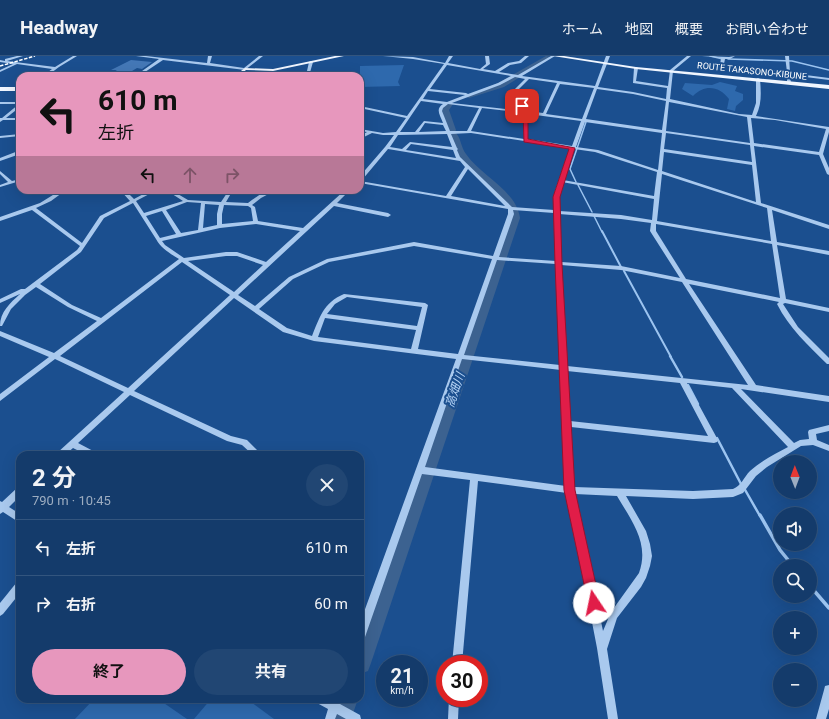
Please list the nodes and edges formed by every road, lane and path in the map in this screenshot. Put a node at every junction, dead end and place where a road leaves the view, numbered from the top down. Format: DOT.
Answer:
graph roads {
  1 [pos="20,56"];
  2 [pos="75,56"];
  3 [pos="138,56"];
  4 [pos="210,56"];
  5 [pos="261,56"];
  6 [pos="342,56"];
  7 [pos="385,56"];
  8 [pos="451,56"];
  9 [pos="487,56"];
  10 [pos="527,56"];
  11 [pos="554,56"];
  12 [pos="608,56"];
  13 [pos="689,56"];
  14 [pos="704,56"];
  15 [pos="734,56"];
  16 [pos="787,56"];
  17 [pos="712,57"];
  18 [pos="722,58"];
  19 [pos="162,59"];
  20 [pos="1,61"];
  21 [pos="311,62"];
  22 [pos="15,64"];
  23 [pos="208,64"];
  24 [pos="446,64"];
  25 [pos="605,64"];
  26 [pos="54,68"];
  27 [pos="636,68"];
  28 [pos="245,69"];
  29 [pos="480,70"];
  30 [pos="0,71"];
  31 [pos="671,71"];
  32 [pos="50,72"];
  33 [pos="143,72"];
  34 [pos="241,72"];
  35 [pos="308,72"];
  36 [pos="496,72"];
  37 [pos="788,73"];
  38 [pos="516,76"];
  39 [pos="528,78"];
  40 [pos="829,79"];
  41 [pos="758,80"];
  42 [pos="560,82"];
  43 [pos="789,83"];
  44 [pos="670,87"];
  45 [pos="829,87"];
  46 [pos="596,88"];
  47 [pos="0,89"];
  48 [pos="16,89"];
  49 [pos="427,90"];
  50 [pos="468,95"];
  51 [pos="420,100"];
  52 [pos="669,100"];
  53 [pos="0,103"];
  54 [pos="447,103"];
  55 [pos="16,104"];
  56 [pos="16,107"];
  57 [pos="481,107"];
  58 [pos="364,108"];
  59 [pos="374,110"];
  60 [pos="525,112"];
  61 [pos="370,113"];
  62 [pos="544,115"];
  63 [pos="408,117"];
  64 [pos="751,117"];
  65 [pos="16,119"];
  66 [pos="1,120"];
  67 [pos="584,120"];
  68 [pos="445,124"];
  69 [pos="829,128"];
  70 [pos="364,131"];
  71 [pos="371,132"];
  72 [pos="448,132"];
  73 [pos="468,132"];
  74 [pos="665,132"];
  75 [pos="397,133"];
  76 [pos="416,133"];
  77 [pos="16,135"];
  78 [pos="364,136"];
  79 [pos="0,137"];
  80 [pos="526,140"];
  81 [pos="827,144"];
  82 [pos="752,145"];
  83 [pos="387,148"];
  84 [pos="574,148"];
  85 [pos="456,149"];
  86 [pos="662,150"];
  87 [pos="403,151"];
  88 [pos="16,154"];
  89 [pos="821,154"];
  90 [pos="0,160"];
  91 [pos="462,160"];
  92 [pos="754,164"];
  93 [pos="468,166"];
  94 [pos="660,171"];
  95 [pos="0,172"];
  96 [pos="829,174"];
  97 [pos="364,175"];
  98 [pos="16,181"];
  99 [pos="364,181"];
  100 [pos="562,181"];
  101 [pos="10,182"];
  102 [pos="0,186"];
  103 [pos="58,194"];
  104 [pos="126,194"];
  105 [pos="147,194"];
  106 [pos="175,194"];
  107 [pos="228,194"];
  108 [pos="265,194"];
  109 [pos="344,194"];
  110 [pos="448,197"];
  111 [pos="656,198"];
  112 [pos="133,201"];
  113 [pos="187,201"];
  114 [pos="204,203"];
  115 [pos="221,203"];
  116 [pos="333,204"];
  117 [pos="759,204"];
  118 [pos="249,205"];
  119 [pos="769,207"];
  120 [pos="32,208"];
  121 [pos="512,208"];
  122 [pos="163,209"];
  123 [pos="556,212"];
  124 [pos="144,215"];
  125 [pos="388,215"];
  126 [pos="0,219"];
  127 [pos="256,222"];
  128 [pos="654,222"];
  129 [pos="220,226"];
  130 [pos="829,227"];
  131 [pos="304,230"];
  132 [pos="200,231"];
  133 [pos="179,236"];
  134 [pos="158,240"];
  135 [pos="773,243"];
  136 [pos="83,246"];
  137 [pos="829,253"];
  138 [pos="499,258"];
  139 [pos="181,260"];
  140 [pos="267,264"];
  141 [pos="558,264"];
  142 [pos="685,281"];
  143 [pos="36,284"];
  144 [pos="234,295"];
  145 [pos="783,301"];
  146 [pos="0,302"];
  147 [pos="255,309"];
  148 [pos="829,310"];
  149 [pos="324,316"];
  150 [pos="100,320"];
  151 [pos="0,324"];
  152 [pos="419,328"];
  153 [pos="0,333"];
  154 [pos="314,339"];
  155 [pos="414,351"];
  156 [pos="54,356"];
  157 [pos="465,358"];
  158 [pos="829,362"];
  159 [pos="564,368"];
  160 [pos="682,380"];
  161 [pos="734,386"];
  162 [pos="754,388"];
  163 [pos="129,392"];
  164 [pos="0,398"];
  165 [pos="829,399"];
  166 [pos="567,424"];
  167 [pos="829,428"];
  168 [pos="813,442"];
  169 [pos="72,444"];
  170 [pos="793,447"];
  171 [pos="829,448"];
  172 [pos="64,451"];
  173 [pos="86,451"];
  174 [pos="254,451"];
  175 [pos="425,471"];
  176 [pos="474,478"];
  177 [pos="570,490"];
  178 [pos="619,492"];
  179 [pos="16,494"];
  180 [pos="1,507"];
  181 [pos="16,516"];
  182 [pos="16,589"];
  183 [pos="0,611"];
  184 [pos="364,627"];
  185 [pos="602,648"];
  186 [pos="458,655"];
  187 [pos="829,690"];
  188 [pos="329,703"];
  189 [pos="453,707"];
  190 [pos="342,710"];
  191 [pos="330,719"];
  192 [pos="452,719"];
  193 [pos="613,719"];
  194 [pos="821,719"];
  1 -- 20 [label="street"];
  2 -- 26 [label="street"];
  3 -- 19 [label="street"];
  4 -- 23 [label="street"];
  5 -- 28 [label="street"];
  6 -- 21 [label="main road"];
  7 -- 24 [label="street"];
  8 -- 24 [label="street"];
  9 -- 29 [label="street"];
  10 -- 36 [label="street"];
  11 -- 25 [label="main road, ROUTE TAKASONO-KIBUNE"];
  11 -- 38 [label="street"];
  12 -- 25 [label="street"];
  13 -- 31 [label="street"];
  14 -- 17 [label="street"];
  15 -- 18 [label="street"];
  16 -- 37 [label="street"];
  17 -- 18 [label="street"];
  18 -- 37 [label="street"];
  19 -- 23 [label="street"];
  19 -- 33 [label="street"];
  20 -- 22 [label="street"];
  21 -- 28 [label="main road"];
  21 -- 35 [label="street"];
  22 -- 26 [label="street"];
  22 -- 30 [label="street"];
  23 -- 28 [label="street"];
  24 -- 29 [label="street"];
  24 -- 49 [label="street"];
  25 -- 27 [label="main road, ROUTE TAKASONO-KIBUNE"];
  25 -- 46 [label="street"];
  26 -- 32 [label="street"];
  27 -- 31 [label="main road, ROUTE TAKASONO-KIBUNE"];
  27 -- 44 [label="street"];
  28 -- 34 [label="main road"];
  29 -- 36 [label="street"];
  31 -- 41 [label="main road, ROUTE TAKASONO-KIBUNE"];
  31 -- 44 [label="street"];
  36 -- 38 [label="street"];
  37 -- 40 [label="street"];
  37 -- 43 [label="street"];
  38 -- 39 [label="street"];
  38 -- 50 [label="street"];
  39 -- 42 [label="street"];
  39 -- 60 [label="street"];
  41 -- 43 [label="main road, ROUTE TAKASONO-KIBUNE"];
  41 -- 64 [label="street"];
  42 -- 46 [label="street"];
  42 -- 62 [label="street"];
  43 -- 45 [label="main road, ROUTE TAKASONO-KIBUNE"];
  44 -- 52 [label="street"];
  46 -- 52 [label="street"];
  46 -- 67 [label="street"];
  47 -- 48 [label="main road"];
  49 -- 50 [label="street"];
  49 -- 51 [label="street"];
  50 -- 54 [label="street"];
  51 -- 54 [label="street"];
  51 -- 63 [label="street"];
  52 -- 64 [label="street"];
  52 -- 74 [label="street"];
  53 -- 55 [label="street"];
  54 -- 57 [label="street"];
  54 -- 68 [label="street"];
  56 -- 66 [label="street"];
  57 -- 60 [label="street"];
  57 -- 73 [label="street"];
  58 -- 59 [label="street"];
  59 -- 61 [label="street"];
  59 -- 63 [label="street"];
  60 -- 62 [label="street"];
  60 -- 80 [label="street"];
  62 -- 67 [label="street"];
  63 -- 75 [label="street"];
  64 -- 69 [label="street"];
  64 -- 82 [label="street"];
  65 -- 66 [label="street"];
  67 -- 74 [label="street"];
  67 -- 84 [label="street"];
  68 -- 72 [label="street"];
  68 -- 76 [label="street"];
  69 -- 81 [label="street"];
  70 -- 71 [label="street"];
  71 -- 75 [label="street"];
  71 -- 78 [label="street"];
  72 -- 73 [label="street"];
  72 -- 76 [label="street"];
  72 -- 85 [label="street"];
  73 -- 80 [label="street"];
  74 -- 82 [label="street"];
  74 -- 86 [label="street"];
  75 -- 76 [label="street"];
  75 -- 83 [label="street"];
  77 -- 79 [label="street"];
  80 -- 84 [label="street"];
  81 -- 89 [label="street"];
  82 -- 89 [label="street"];
  82 -- 92 [label="street"];
  83 -- 87 [label="street"];
  83 -- 97 [label="street"];
  84 -- 94 [label="street"];
  84 -- 100 [label="street"];
  85 -- 87 [label="street"];
  85 -- 91 [label="street"];
  86 -- 92 [label="street"];
  86 -- 94 [label="street"];
  87 -- 91 [label="street"];
  88 -- 90 [label="street"];
  89 -- 96 [label="street"];
  91 -- 93 [label="street"];
  92 -- 117 [label="street"];
  93 -- 110 [label="street"];
  93 -- 121 [label="street"];
  94 -- 111 [label="street"];
  94 -- 117 [label="street"];
  95 -- 101 [label="street"];
  98 -- 101 [label="street"];
  99 -- 110 [label="street"];
  100 -- 111 [label="street"];
  100 -- 123 [label="street"];
  101 -- 102 [label="street"];
  103 -- 120 [label="street"];
  104 -- 112 [label="street"];
  105 -- 112 [label="street"];
  106 -- 113 [label="street"];
  107 -- 115 [label="street"];
  108 -- 118 [label="street"];
  109 -- 116 [label="street"];
  110 -- 121 [label="street"];
  111 -- 128 [label="street"];
  112 -- 124 [label="street"];
  112 -- 136 [label="street"];
  113 -- 114 [label="street"];
  113 -- 122 [label="street"];
  114 -- 115 [label="street"];
  114 -- 132 [label="street"];
  115 -- 118 [label="street"];
  115 -- 129 [label="street"];
  116 -- 125 [label="street"];
  116 -- 131 [label="street"];
  117 -- 119 [label="street"];
  118 -- 127 [label="street"];
  119 -- 130 [label="street"];
  119 -- 135 [label="street"];
  120 -- 126 [label="street"];
  120 -- 136 [label="street"];
  121 -- 123 [label="street"];
  121 -- 138 [label="street"];
  122 -- 124 [label="street"];
  122 -- 133 [label="street"];
  123 -- 128 [label="street"];
  123 -- 141 [label="street"];
  124 -- 134 [label="street"];
  127 -- 129 [label="street"];
  127 -- 131 [label="street"];
  128 -- 135 [label="street"];
  128 -- 142 [label="street"];
  129 -- 132 [label="street"];
  131 -- 140 [label="street"];
  132 -- 133 [label="street"];
  133 -- 134 [label="street"];
  134 -- 139 [label="street"];
  135 -- 137 [label="street"];
  135 -- 145 [label="street"];
  136 -- 143 [label="street"];
  138 -- 141 [label="street"];
  138 -- 147 [label="street"];
  138 -- 157 [label="street"];
  139 -- 140 [label="street"];
  139 -- 144 [label="street"];
  139 -- 150 [label="street"];
  140 -- 144 [label="street"];
  141 -- 142 [label="street"];
  141 -- 159 [label="street"];
  142 -- 145 [label="street"];
  142 -- 162 [label="street"];
  143 -- 146 [label="street"];
  143 -- 150 [label="street"];
  143 -- 151 [label="street"];
  144 -- 147 [label="street"];
  144 -- 163 [label="street"];
  145 -- 148 [label="street"];
  145 -- 158 [label="street"];
  147 -- 154 [label="street"];
  149 -- 152 [label="street"];
  149 -- 152 [label="street"];
  149 -- 154 [label="street"];
  150 -- 156 [label="street"];
  152 -- 155 [label="street"];
  153 -- 156 [label="street"];
  154 -- 155 [label="street"];
  155 -- 157 [label="street"];
  156 -- 163 [label="street"];
  156 -- 164 [label="street"];
  157 -- 159 [label="street"];
  157 -- 175 [label="street"];
  159 -- 160 [label="street"];
  159 -- 166 [label="street"];
  160 -- 161 [label="street"];
  160 -- 166 [label="street"];
  161 -- 162 [label="street"];
  161 -- 170 [label="street"];
  162 -- 165 [label="street"];
  163 -- 169 [label="street"];
  163 -- 174 [label="street"];
  166 -- 177 [label="street"];
  167 -- 168 [label="street"];
  168 -- 170 [label="street"];
  168 -- 171 [label="street"];
  169 -- 172 [label="street"];
  169 -- 173 [label="street"];
  170 -- 178 [label="street"];
  175 -- 176 [label="street"];
  175 -- 184 [label="street"];
  176 -- 177 [label="street"];
  176 -- 186 [label="street"];
  177 -- 178 [label="street"];
  177 -- 185 [label="street"];
  178 -- 185 [label="street"];
  179 -- 180 [label="street"];
  180 -- 181 [label="street"];
  182 -- 183 [label="street"];
  185 -- 193 [label="street"];
  187 -- 194 [label="street"];
  188 -- 190 [label="street"];
  189 -- 192 [label="street"];
  190 -- 191 [label="street"];
}
